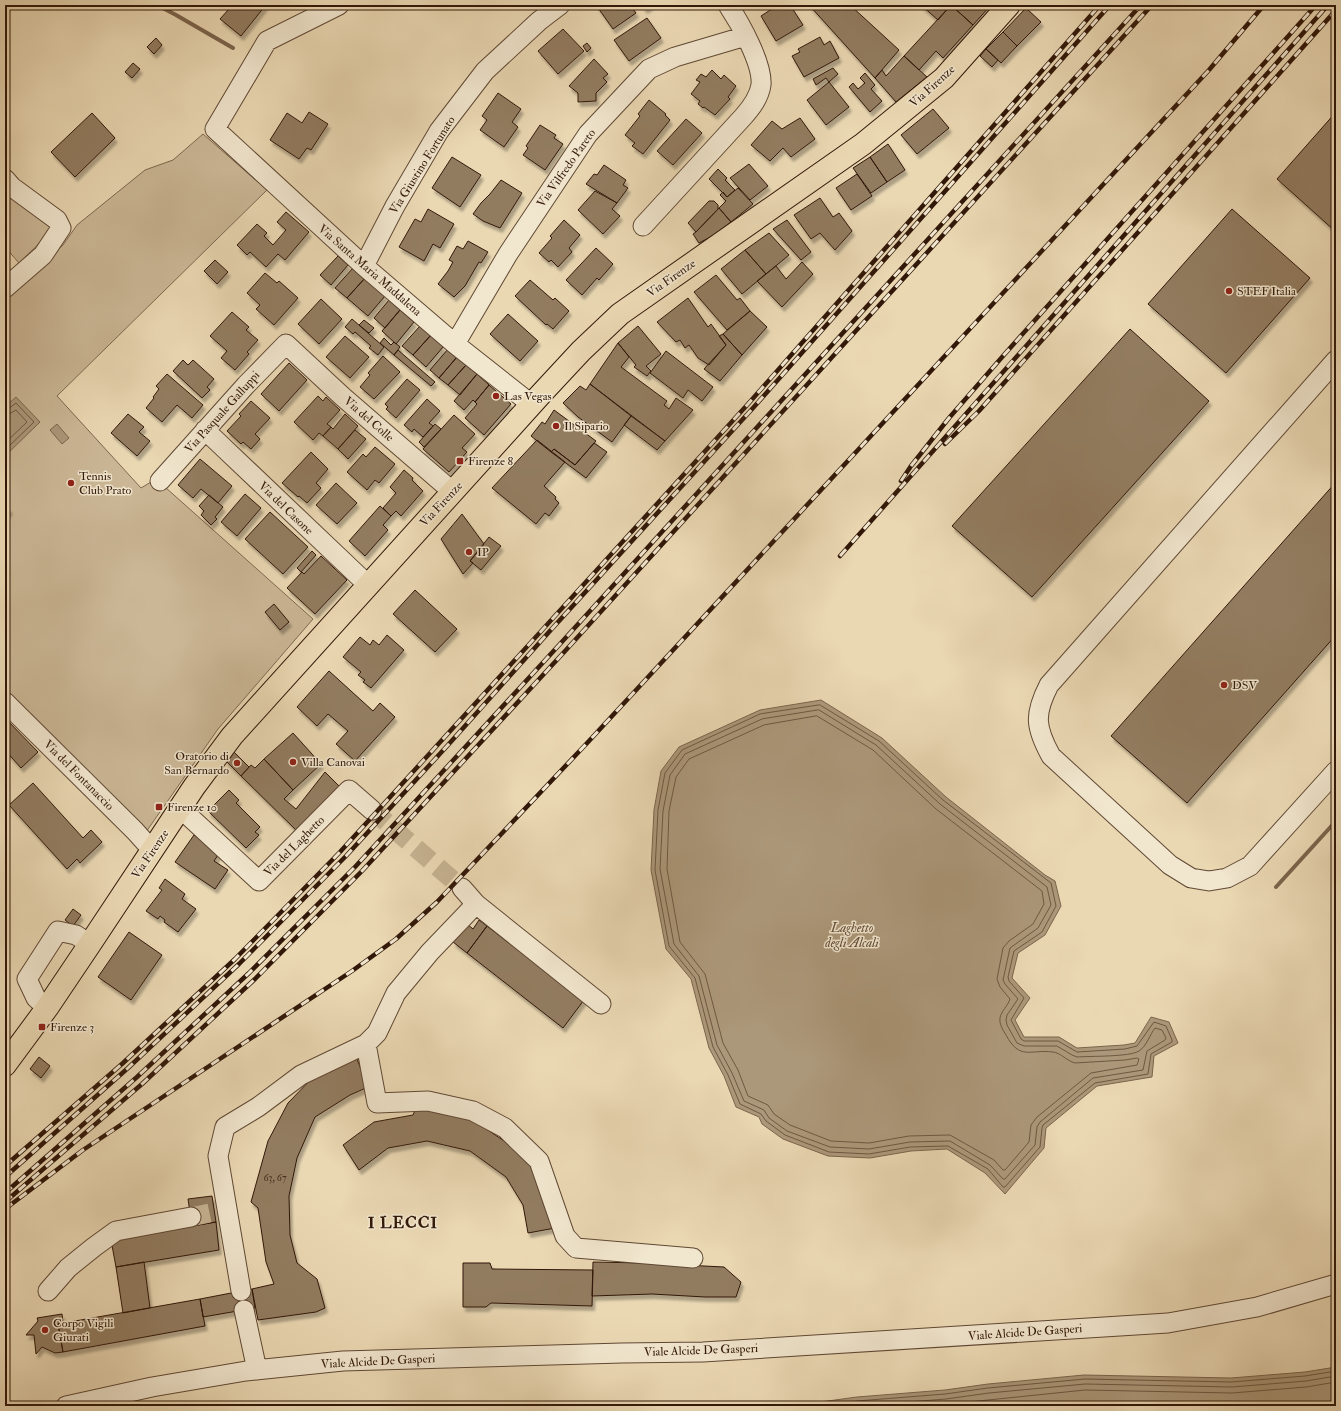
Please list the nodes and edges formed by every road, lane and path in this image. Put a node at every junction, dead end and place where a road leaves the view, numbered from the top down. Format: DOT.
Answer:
graph roads {
  1 [pos="339,5"];
  2 [pos="560,5"];
  3 [pos="728,5"];
  4 [pos="1009,5"];
  5 [pos="746,36"];
  6 [pos="5,179"];
  7 [pos="643,226"];
  8 [pos="364,266"];
  9 [pos="5,288"];
  10 [pos="286,344"];
  11 [pos="455,344"];
  12 [pos="1336,360"];
  13 [pos="531,404"];
  14 [pos="206,430"];
  15 [pos="160,481"];
  16 [pos="453,492"];
  17 [pos="368,586"];
  18 [pos="5,702"];
  19 [pos="1336,771"];
  20 [pos="180,808"];
  21 [pos="372,810"];
  22 [pos="152,850"];
  23 [pos="462,888"];
  24 [pos="476,904"];
  25 [pos="90,944"];
  26 [pos="601,1004"];
  27 [pos="47,1008"];
  28 [pos="366,1044"];
  29 [pos="5,1064"];
  30 [pos="191,1217"];
  31 [pos="694,1258"];
  32 [pos="1336,1284"];
  33 [pos="48,1291"];
  34 [pos="257,1370"];
  35 [pos="66,1406"];
  1 -- 8 [label="street, Via Santa Maria Maddalena"];
  2 -- 8 [label="street, Via Giustino Fortunato"];
  3 -- 5 [label="street"];
  4 -- 13 [label="main road, Via Firenze"];
  5 -- 7 [label="street"];
  5 -- 11 [label="street, Via Vilfredo Pareto"];
  6 -- 9 [label="street"];
  8 -- 11 [label="street, Via Santa Maria Maddalena"];
  10 -- 14 [label="street, Via Pasquale Galluppi"];
  10 -- 16 [label="street, Via del Colle"];
  11 -- 13 [label="street, Via Santa Maria Maddalena"];
  12 -- 19 [label="street"];
  13 -- 16 [label="main road, Via Firenze"];
  14 -- 15 [label="street, Via Pasquale Galluppi"];
  14 -- 17 [label="street, Via del Casone"];
  16 -- 17 [label="main road, Via Firenze"];
  17 -- 20 [label="main road, Via Firenze"];
  18 -- 22 [label="street, Via del Fontanaccio"];
  20 -- 21 [label="street, Via del Laghetto"];
  20 -- 22 [label="main road, Via Firenze"];
  22 -- 25 [label="main road, Via Firenze"];
  23 -- 24 [label="street"];
  24 -- 26 [label="street"];
  24 -- 28 [label="street"];
  25 -- 27 [label="main road, Via Firenze"];
  25 -- 27 [label="street"];
  27 -- 29 [label="main road, Via Firenze"];
  28 -- 31 [label="street"];
  28 -- 34 [label="street"];
  30 -- 33 [label="street"];
  32 -- 34 [label="street, Viale Alcide De Gasperi"];
  34 -- 35 [label="street, Viale Alcide De Gasperi"];
}
